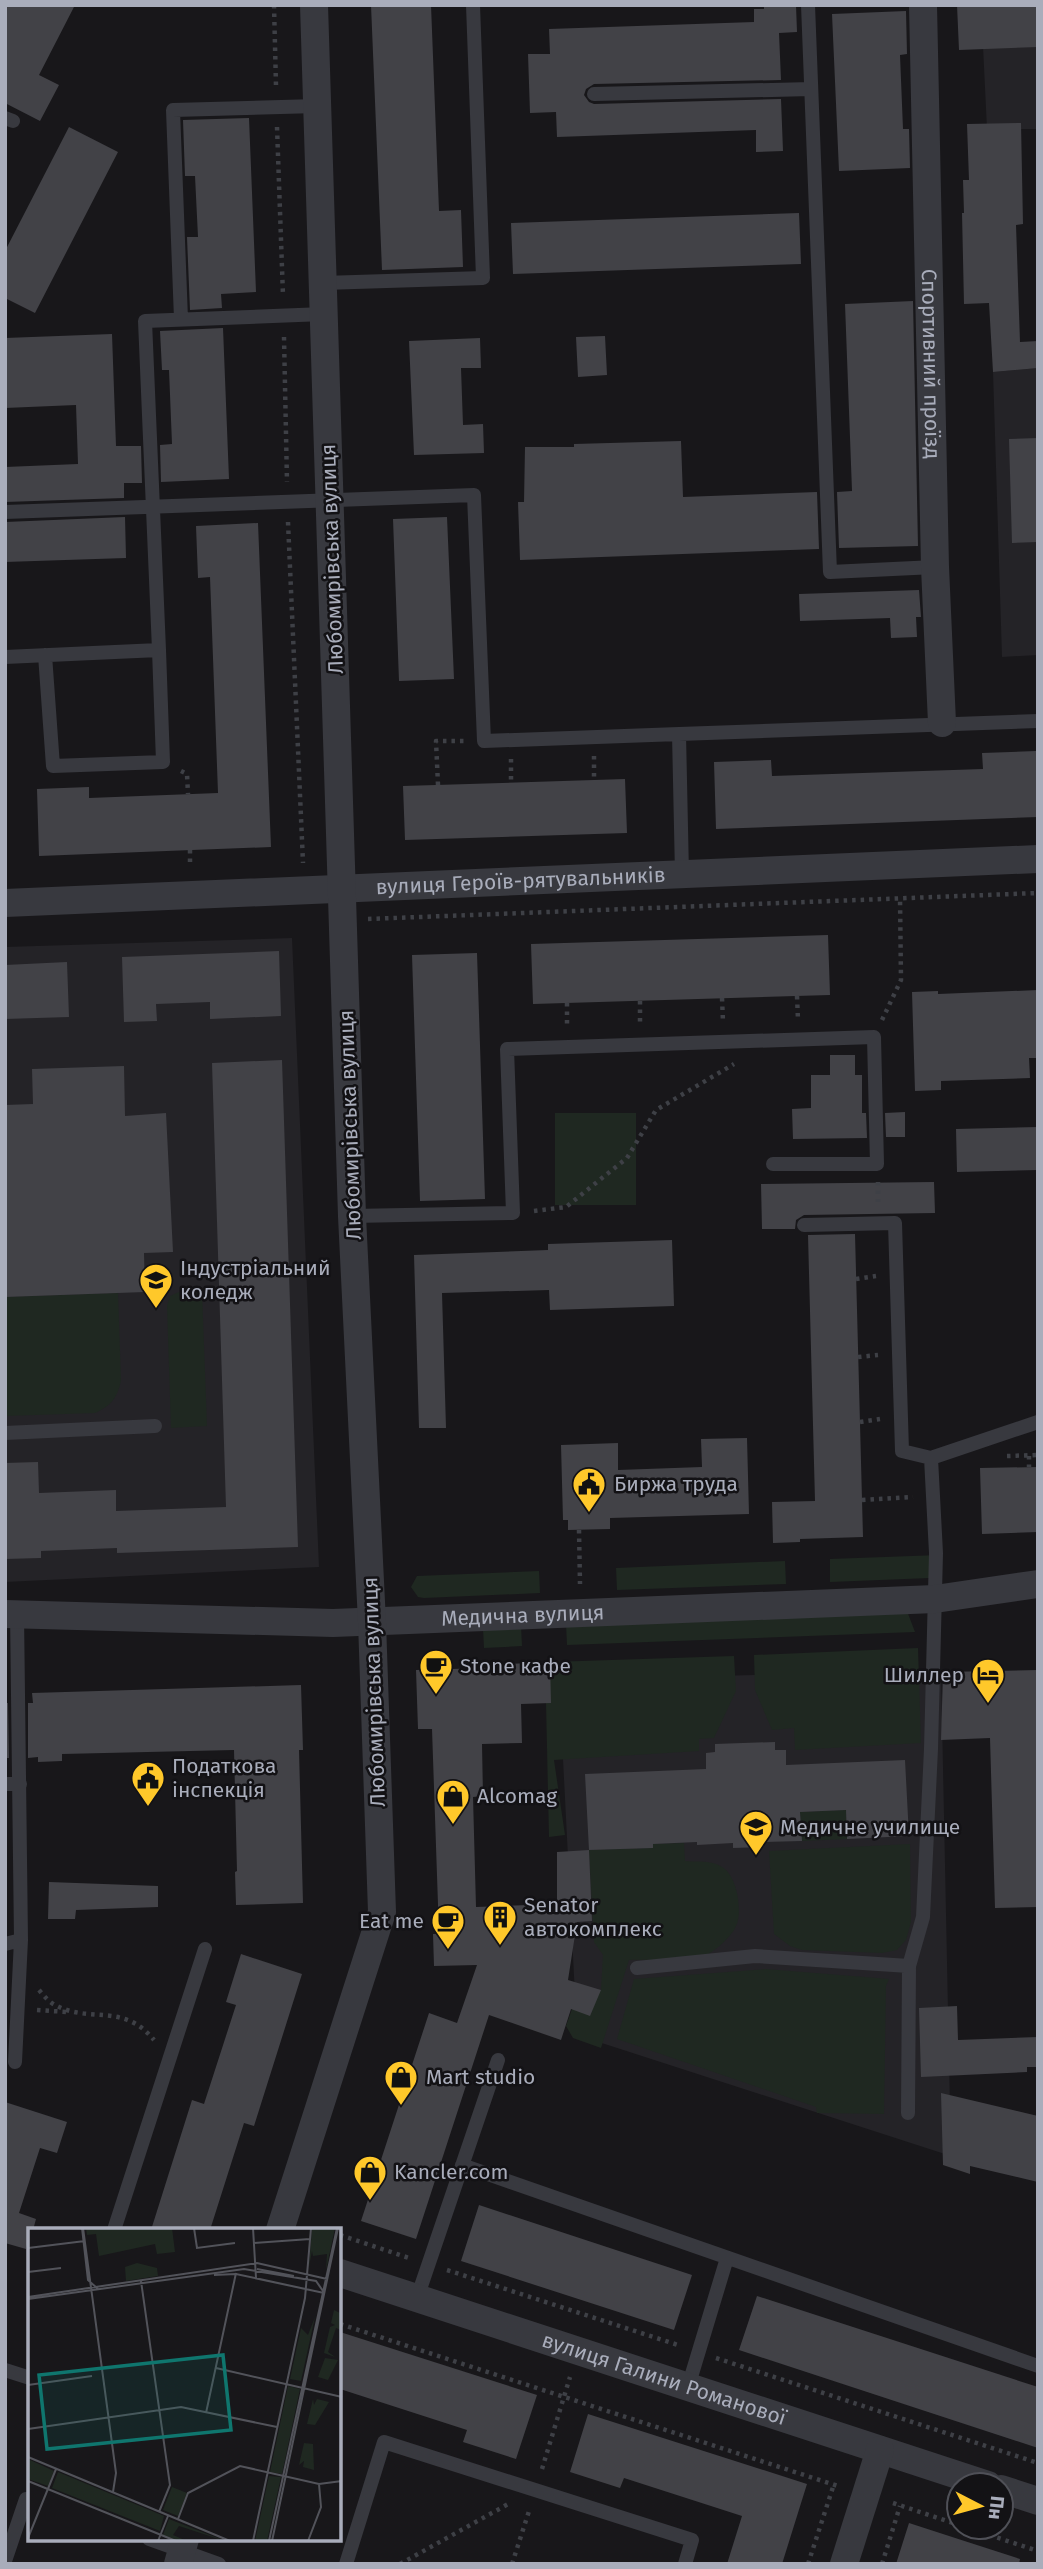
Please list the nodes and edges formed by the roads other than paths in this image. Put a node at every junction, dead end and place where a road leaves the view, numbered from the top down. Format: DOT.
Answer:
graph roads {
  1 [pos="314,5"];
  2 [pos="474,5"];
  3 [pos="808,5"];
  4 [pos="923,5"];
  5 [pos="811,89"];
  6 [pos="594,94"];
  7 [pos="317,106"];
  8 [pos="323,283"];
  9 [pos="324,314"];
  10 [pos="181,319"];
  11 [pos="330,499"];
  12 [pos="153,506"];
  13 [pos="5,512"];
  14 [pos="935,567"];
  15 [pos="159,650"];
  16 [pos="45,655"];
  17 [pos="5,657"];
  18 [pos="1038,721"];
  19 [pos="942,723"];
  20 [pos="679,734"];
  21 [pos="1038,859"];
  22 [pos="682,873"];
  23 [pos="343,888"];
  24 [pos="5,903"];
  25 [pos="773,1164"];
  26 [pos="352,1216"];
  27 [pos="804,1225"];
  28 [pos="1038,1422"];
  29 [pos="155,1426"];
  30 [pos="5,1433"];
  31 [pos="931,1458"];
  32 [pos="1038,1584"];
  33 [pos="934,1599"];
  34 [pos="11,1613"];
  35 [pos="372,1622"];
  36 [pos="13,1784"];
  37 [pos="22,1940"];
  38 [pos="5,1944"];
  39 [pos="205,1949"];
  40 [pos="909,1966"];
  41 [pos="637,1968"];
  42 [pos="498,2060"];
  43 [pos="15,2062"];
  44 [pos="908,2113"];
  45 [pos="462,2165"];
  46 [pos="115,2228"];
  47 [pos="281,2228"];
  48 [pos="727,2258"];
  49 [pos="341,2273"];
  50 [pos="416,2298"];
  51 [pos="1038,2366"];
  52 [pos="5,2370"];
  53 [pos="28,2377"];
  54 [pos="688,2387"];
  55 [pos="880,2450"];
  56 [pos="945,2471"];
  57 [pos="1015,2494"];
  58 [pos="28,2498"];
  59 [pos="1038,2501"];
  60 [pos="154,2541"];
  61 [pos="182,2552"];
  62 [pos="5,2561"];
  63 [pos="219,2564"];
  64 [pos="346,2564"];
  65 [pos="685,2564"];
  66 [pos="844,2564"];
  1 -- 7 [label="street, Любомирівська вулиця"];
  2 -- 8 [label="lane"];
  3 -- 5 [label="lane"];
  4 -- 14 [label="street, Спортивний проїзд"];
  5 -- 6 [label="lane"];
  5 -- 14 [label="lane"];
  7 -- 8 [label="street, Любомирівська вулиця"];
  7 -- 10 [label="lane"];
  8 -- 9 [label="street, Любомирівська вулиця"];
  9 -- 10 [label="lane"];
  9 -- 11 [label="street, Любомирівська вулиця"];
  10 -- 12 [label="lane"];
  11 -- 12 [label="lane"];
  11 -- 20 [label="lane"];
  11 -- 23 [label="street, Любомирівська вулиця"];
  12 -- 13 [label="lane"];
  12 -- 15 [label="lane"];
  14 -- 19 [label="street, Спортивний проїзд"];
  15 -- 16 [label="lane"];
  15 -- 16 [label="lane"];
  16 -- 17 [label="lane"];
  18 -- 19 [label="lane"];
  19 -- 20 [label="lane"];
  20 -- 22 [label="lane"];
  21 -- 22 [label="street, вулиця Героїв-рятувальників"];
  22 -- 23 [label="street, вулиця Героїв-рятувальників"];
  23 -- 24 [label="street, вулиця Героїв-рятувальників"];
  23 -- 26 [label="street, Любомирівська вулиця"];
  25 -- 26 [label="lane"];
  26 -- 35 [label="street, Любомирівська вулиця"];
  27 -- 31 [label="lane"];
  28 -- 31 [label="lane"];
  29 -- 30 [label="lane"];
  31 -- 33 [label="lane"];
  32 -- 33 [label="street, Медична вулиця"];
  33 -- 35 [label="street, Медична вулиця"];
  33 -- 40 [label="lane"];
  34 -- 35 [label="street, Медична вулиця"];
  34 -- 36 [label="lane"];
  35 -- 47 [label="street, Любомирівська вулиця"];
  36 -- 37 [label="lane"];
  37 -- 38 [label="lane"];
  37 -- 43 [label="lane"];
  39 -- 46 [label="lane"];
  40 -- 41 [label="lane"];
  40 -- 44 [label="lane"];
  42 -- 45 [label="lane"];
  45 -- 48 [label="lane"];
  45 -- 50 [label="lane"];
  48 -- 51 [label="lane"];
  48 -- 54 [label="lane"];
  49 -- 50 [label="street, вулиця Галини Романової"];
  50 -- 54 [label="street, вулиця Галини Романової"];
  52 -- 53 [label="lane"];
  54 -- 55 [label="street, вулиця Галини Романової"];
  55 -- 56 [label="street, вулиця Галини Романової"];
  55 -- 66 [label="street"];
  57 -- 59 [label="street"];
  58 -- 62 [label="lane"];
  60 -- 61 [label="lane"];
  61 -- 63 [label="lane"];
  64 -- 65 [label="lane"];
}
